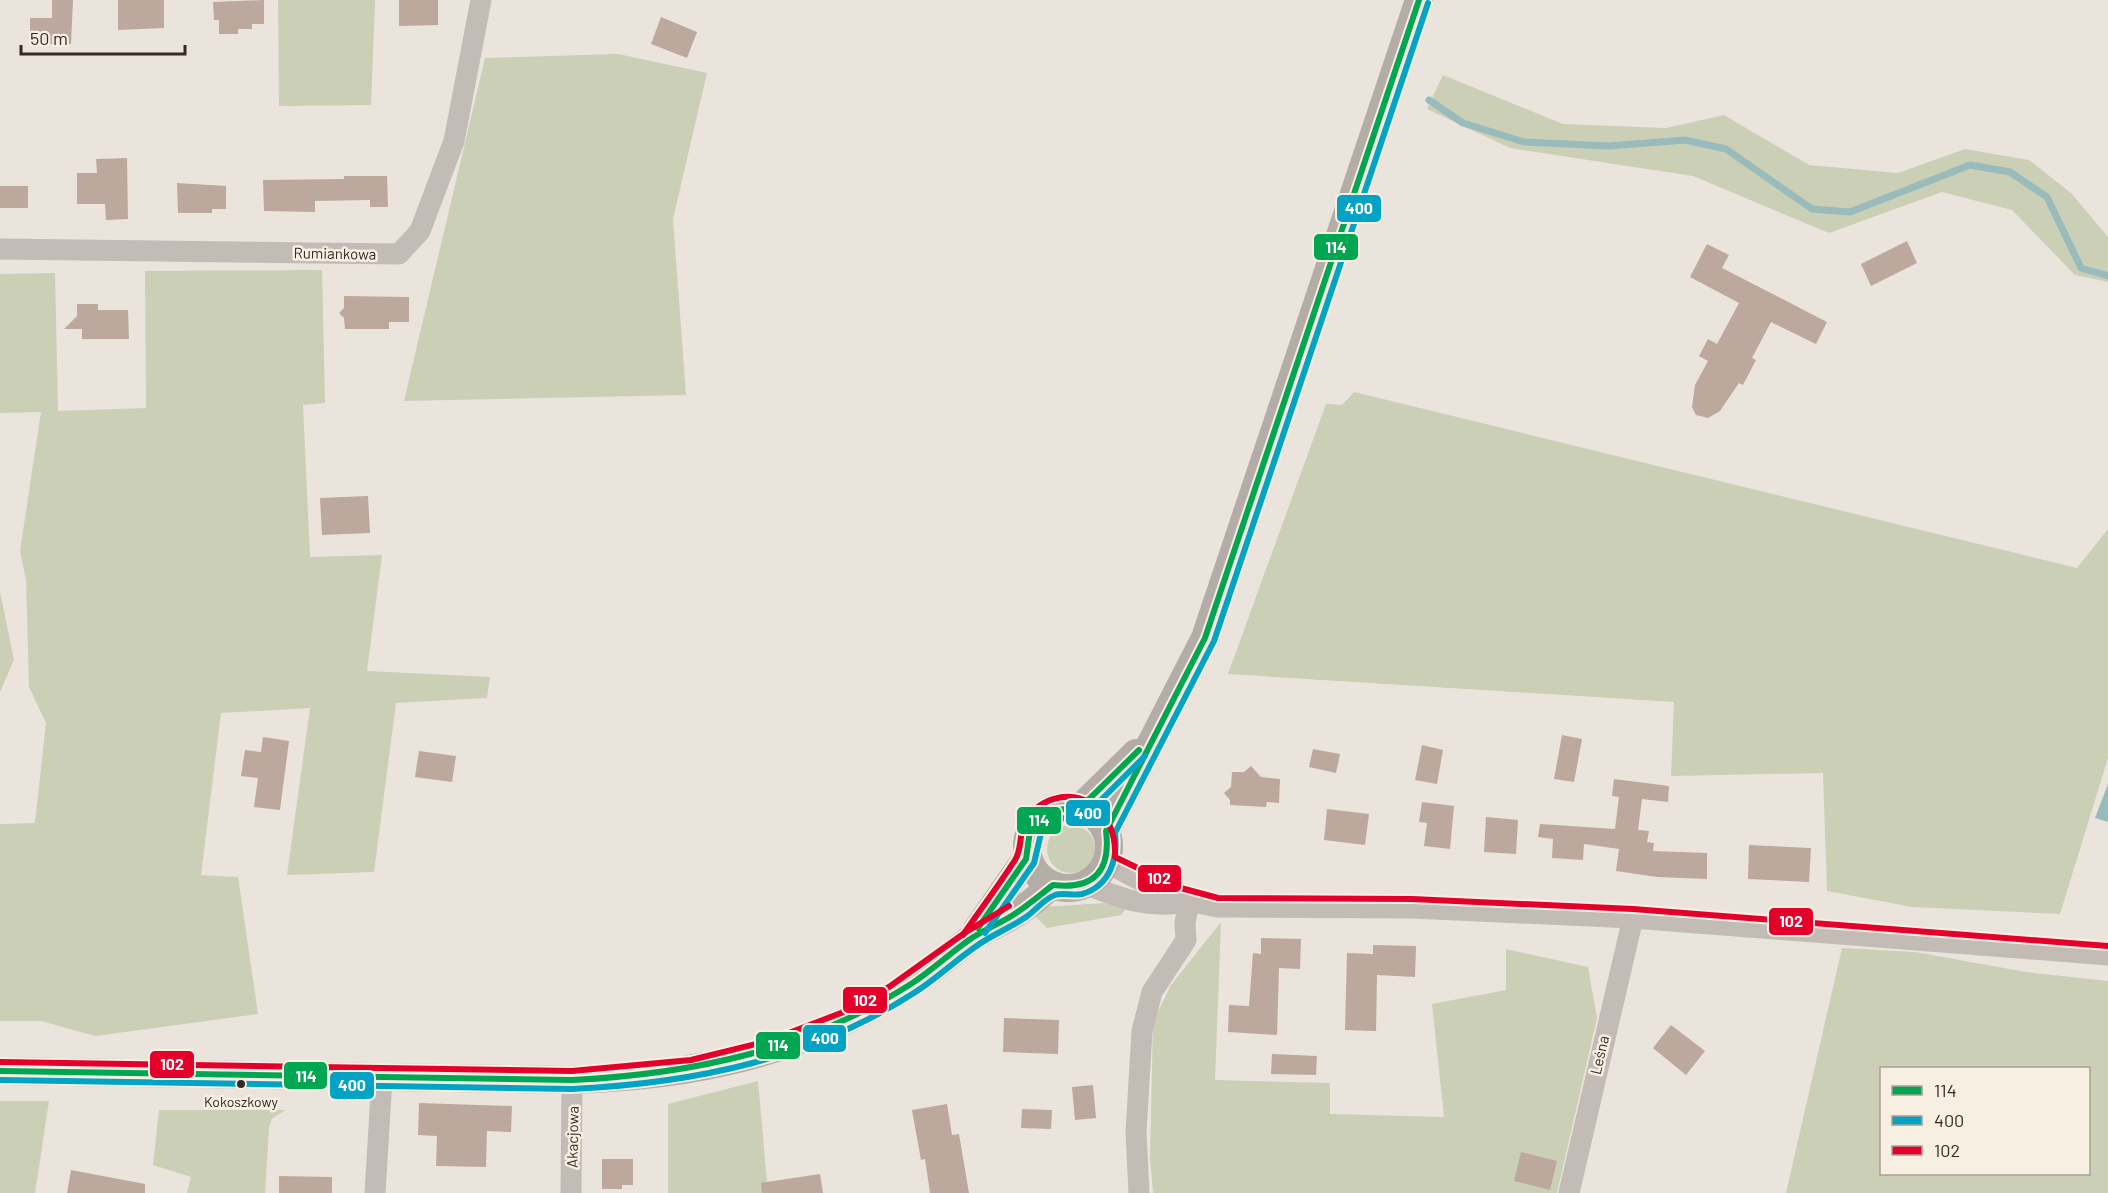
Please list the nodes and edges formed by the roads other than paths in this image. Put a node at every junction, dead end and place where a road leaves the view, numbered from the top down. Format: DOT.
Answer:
graph roads {
  1 [pos="481,0"];
  2 [pos="1419,0"];
  3 [pos="0,249"];
  4 [pos="1154,734"];
  5 [pos="1080,808"];
  6 [pos="1106,831"];
  7 [pos="1028,856"];
  8 [pos="1106,862"];
  9 [pos="1085,884"];
  10 [pos="1053,885"];
  11 [pos="1189,902"];
  12 [pos="1633,918"];
  13 [pos="970,940"];
  14 [pos="2108,955"];
  15 [pos="0,1071"];
  16 [pos="382,1078"];
  17 [pos="572,1080"];
  18 [pos="375,1193"];
  19 [pos="571,1193"];
  20 [pos="1139,1193"];
  21 [pos="1569,1193"];
  1 -- 3 [label="street, Rumiankowa"];
  2 -- 4 [label="main road"];
  4 -- 5 [label="main road"];
  4 -- 6 [label="main road"];
  5 -- 6 [label="main road"];
  5 -- 7 [label="main road"];
  6 -- 8 [label="main road"];
  7 -- 10 [label="main road"];
  7 -- 13 [label="main road"];
  8 -- 9 [label="main road"];
  8 -- 11 [label="street"];
  9 -- 10 [label="main road"];
  9 -- 11 [label="street"];
  10 -- 13 [label="main road"];
  11 -- 12 [label="street"];
  11 -- 20 [label="street"];
  12 -- 14 [label="street"];
  12 -- 21 [label="street, Leśna"];
  13 -- 17 [label="main road"];
  15 -- 16 [label="main road"];
  16 -- 17 [label="main road"];
  16 -- 18 [label="street"];
  17 -- 19 [label="street, Akacjowa"];
}
